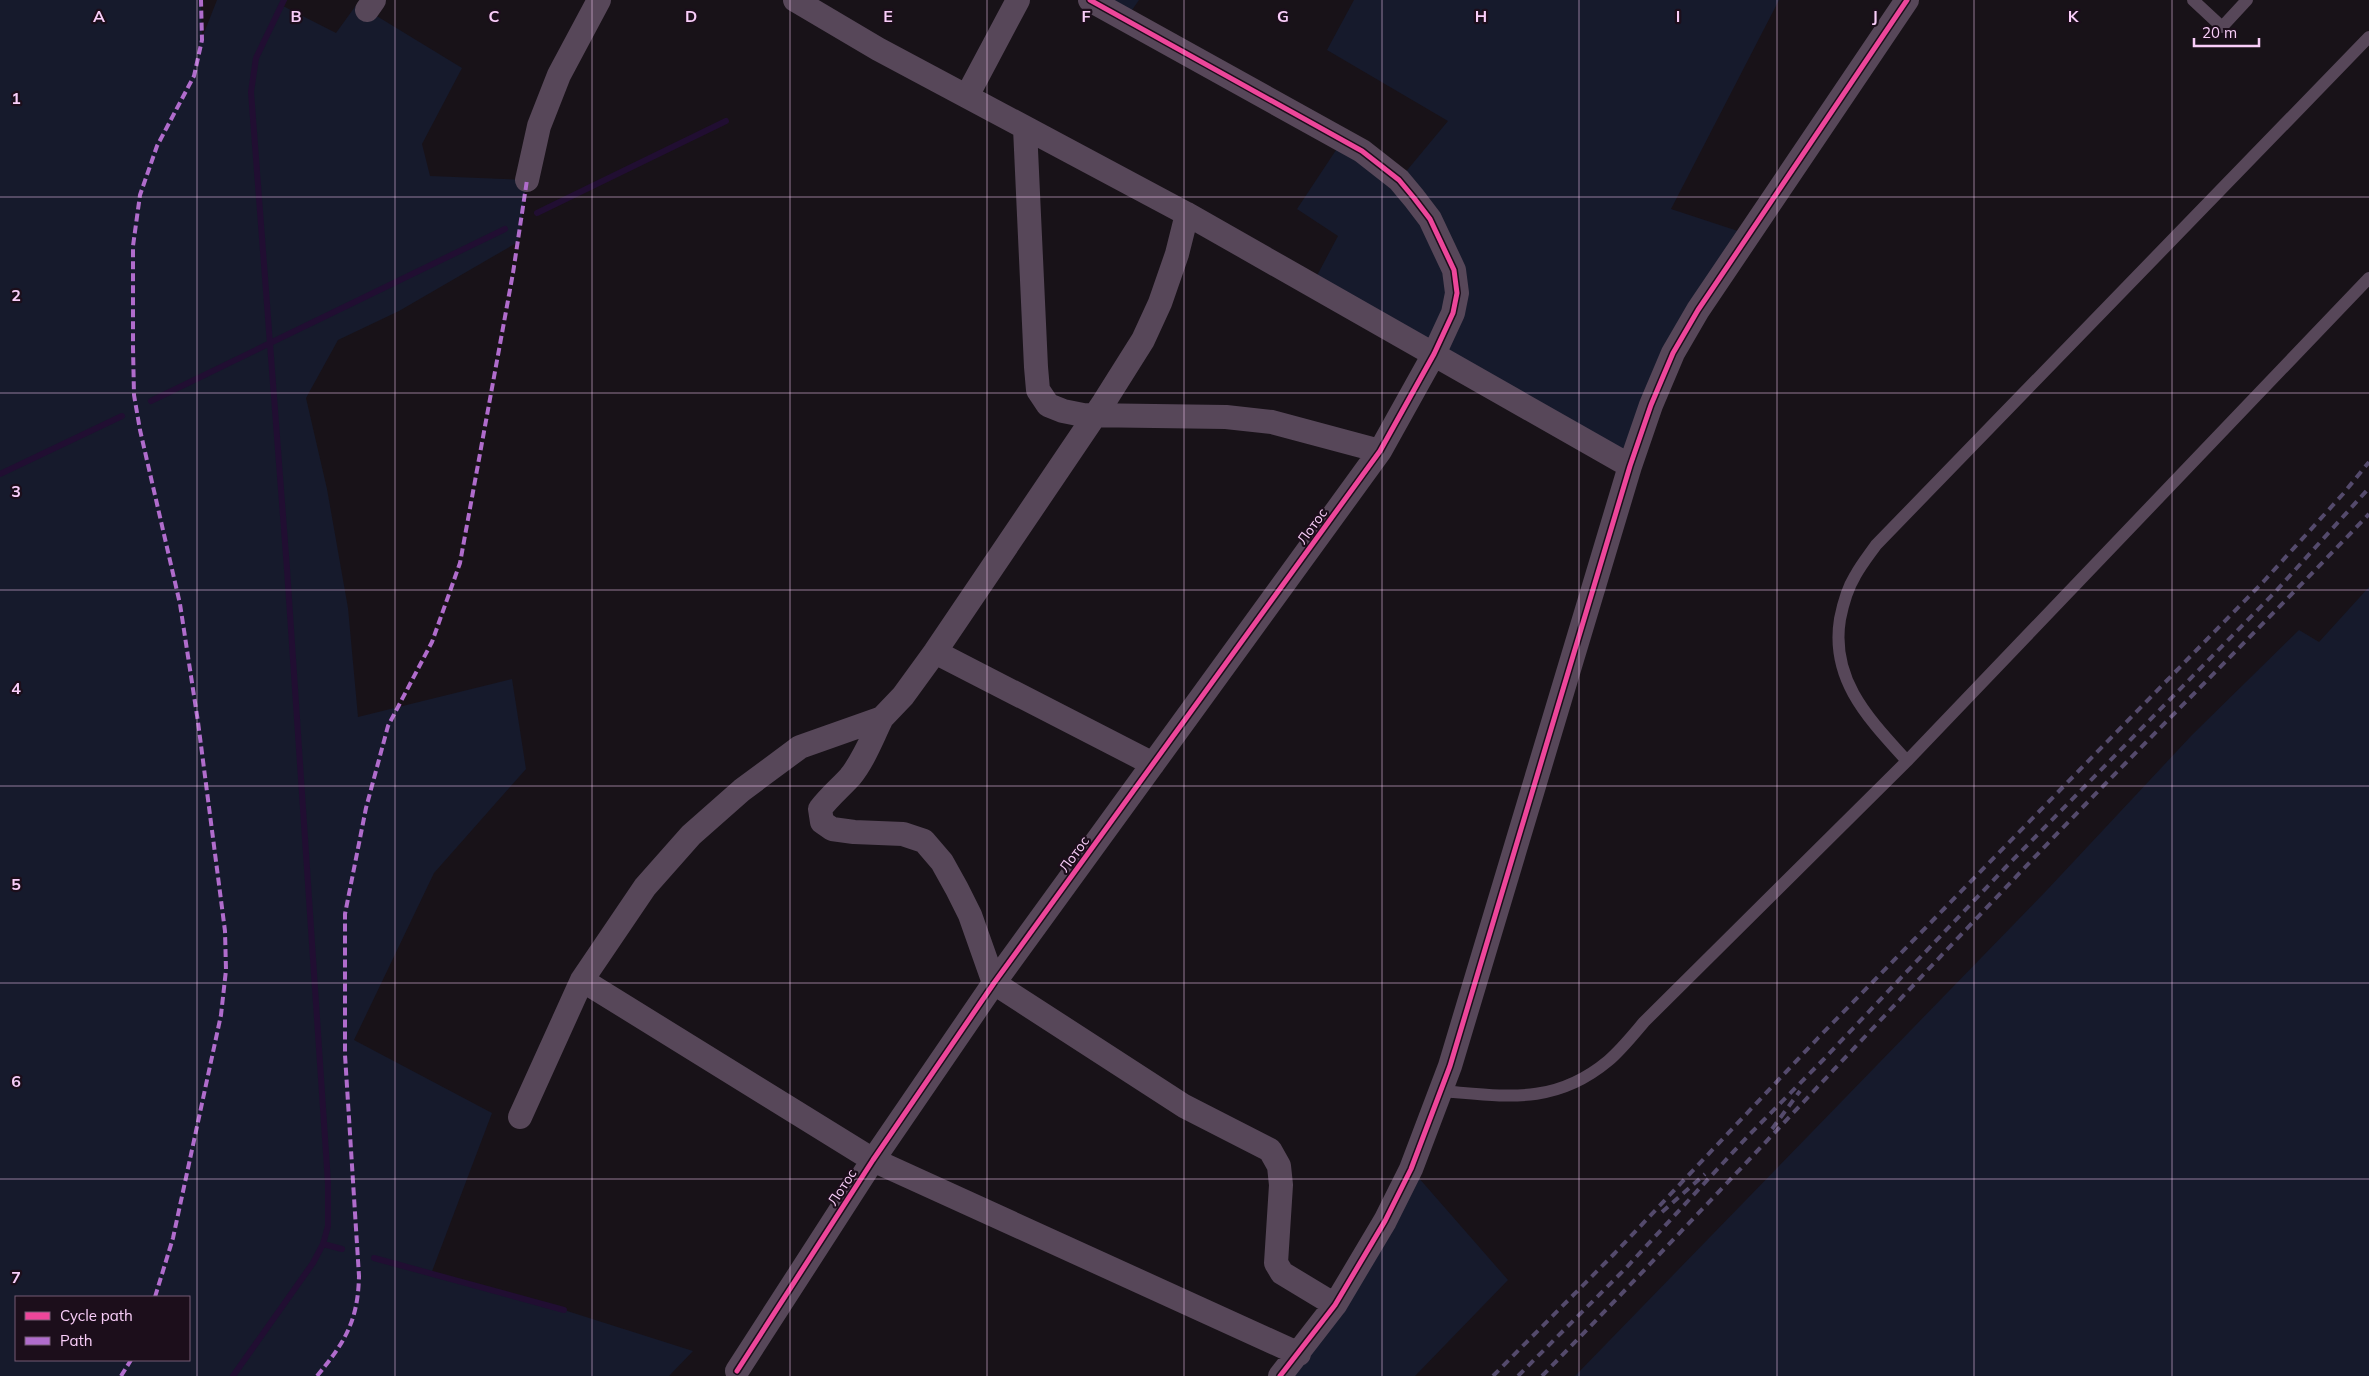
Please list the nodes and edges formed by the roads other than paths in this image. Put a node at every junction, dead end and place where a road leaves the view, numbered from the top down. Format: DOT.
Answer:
graph roads {
  1 [pos="600,0"];
  2 [pos="795,0"];
  3 [pos="1018,0"];
  4 [pos="1090,0"];
  5 [pos="1907,0"];
  6 [pos="2193,0"];
  7 [pos="2247,0"];
  8 [pos="2369,37"];
  9 [pos="966,96"];
  10 [pos="1025,128"];
  11 [pos="527,180"];
  12 [pos="1186,214"];
  13 [pos="2369,278"];
  14 [pos="1434,354"];
  15 [pos="1094,416"];
  16 [pos="1380,451"];
  17 [pos="1630,466"];
  18 [pos="935,652"];
  19 [pos="882,718"];
  20 [pos="1907,761"];
  21 [pos="1153,764"];
  22 [pos="582,980"];
  23 [pos="994,983"];
  24 [pos="1440,1092"];
  25 [pos="520,1117"];
  26 [pos="873,1160"];
  27 [pos="1335,1305"];
  28 [pos="1299,1354"];
  29 [pos="737,1371"];
  30 [pos="1280,1376"];
  1 -- 11 [label="street"];
  2 -- 9 [label="street"];
  3 -- 9 [label="street"];
  4 -- 14 [label="street, Лотос"];
  5 -- 17 [label="street"];
  6 -- 7 [label="lane"];
  8 -- 20 [label="lane"];
  9 -- 10 [label="street"];
  10 -- 12 [label="street"];
  10 -- 15 [label="street"];
  12 -- 14 [label="street"];
  12 -- 15 [label="street"];
  13 -- 20 [label="lane"];
  14 -- 16 [label="street, Лотос"];
  14 -- 17 [label="street"];
  15 -- 16 [label="street"];
  15 -- 18 [label="street"];
  16 -- 21 [label="street, Лотос"];
  17 -- 24 [label="street"];
  18 -- 19 [label="street"];
  18 -- 21 [label="street"];
  19 -- 22 [label="street"];
  19 -- 23 [label="street"];
  20 -- 24 [label="lane"];
  21 -- 23 [label="street, Лотос"];
  22 -- 25 [label="street"];
  22 -- 26 [label="street"];
  23 -- 26 [label="street, Лотос"];
  23 -- 27 [label="street"];
  24 -- 27 [label="street"];
  26 -- 28 [label="street"];
  26 -- 29 [label="street, Лотос"];
  27 -- 28 [label="street"];
  28 -- 30 [label="street"];
}
